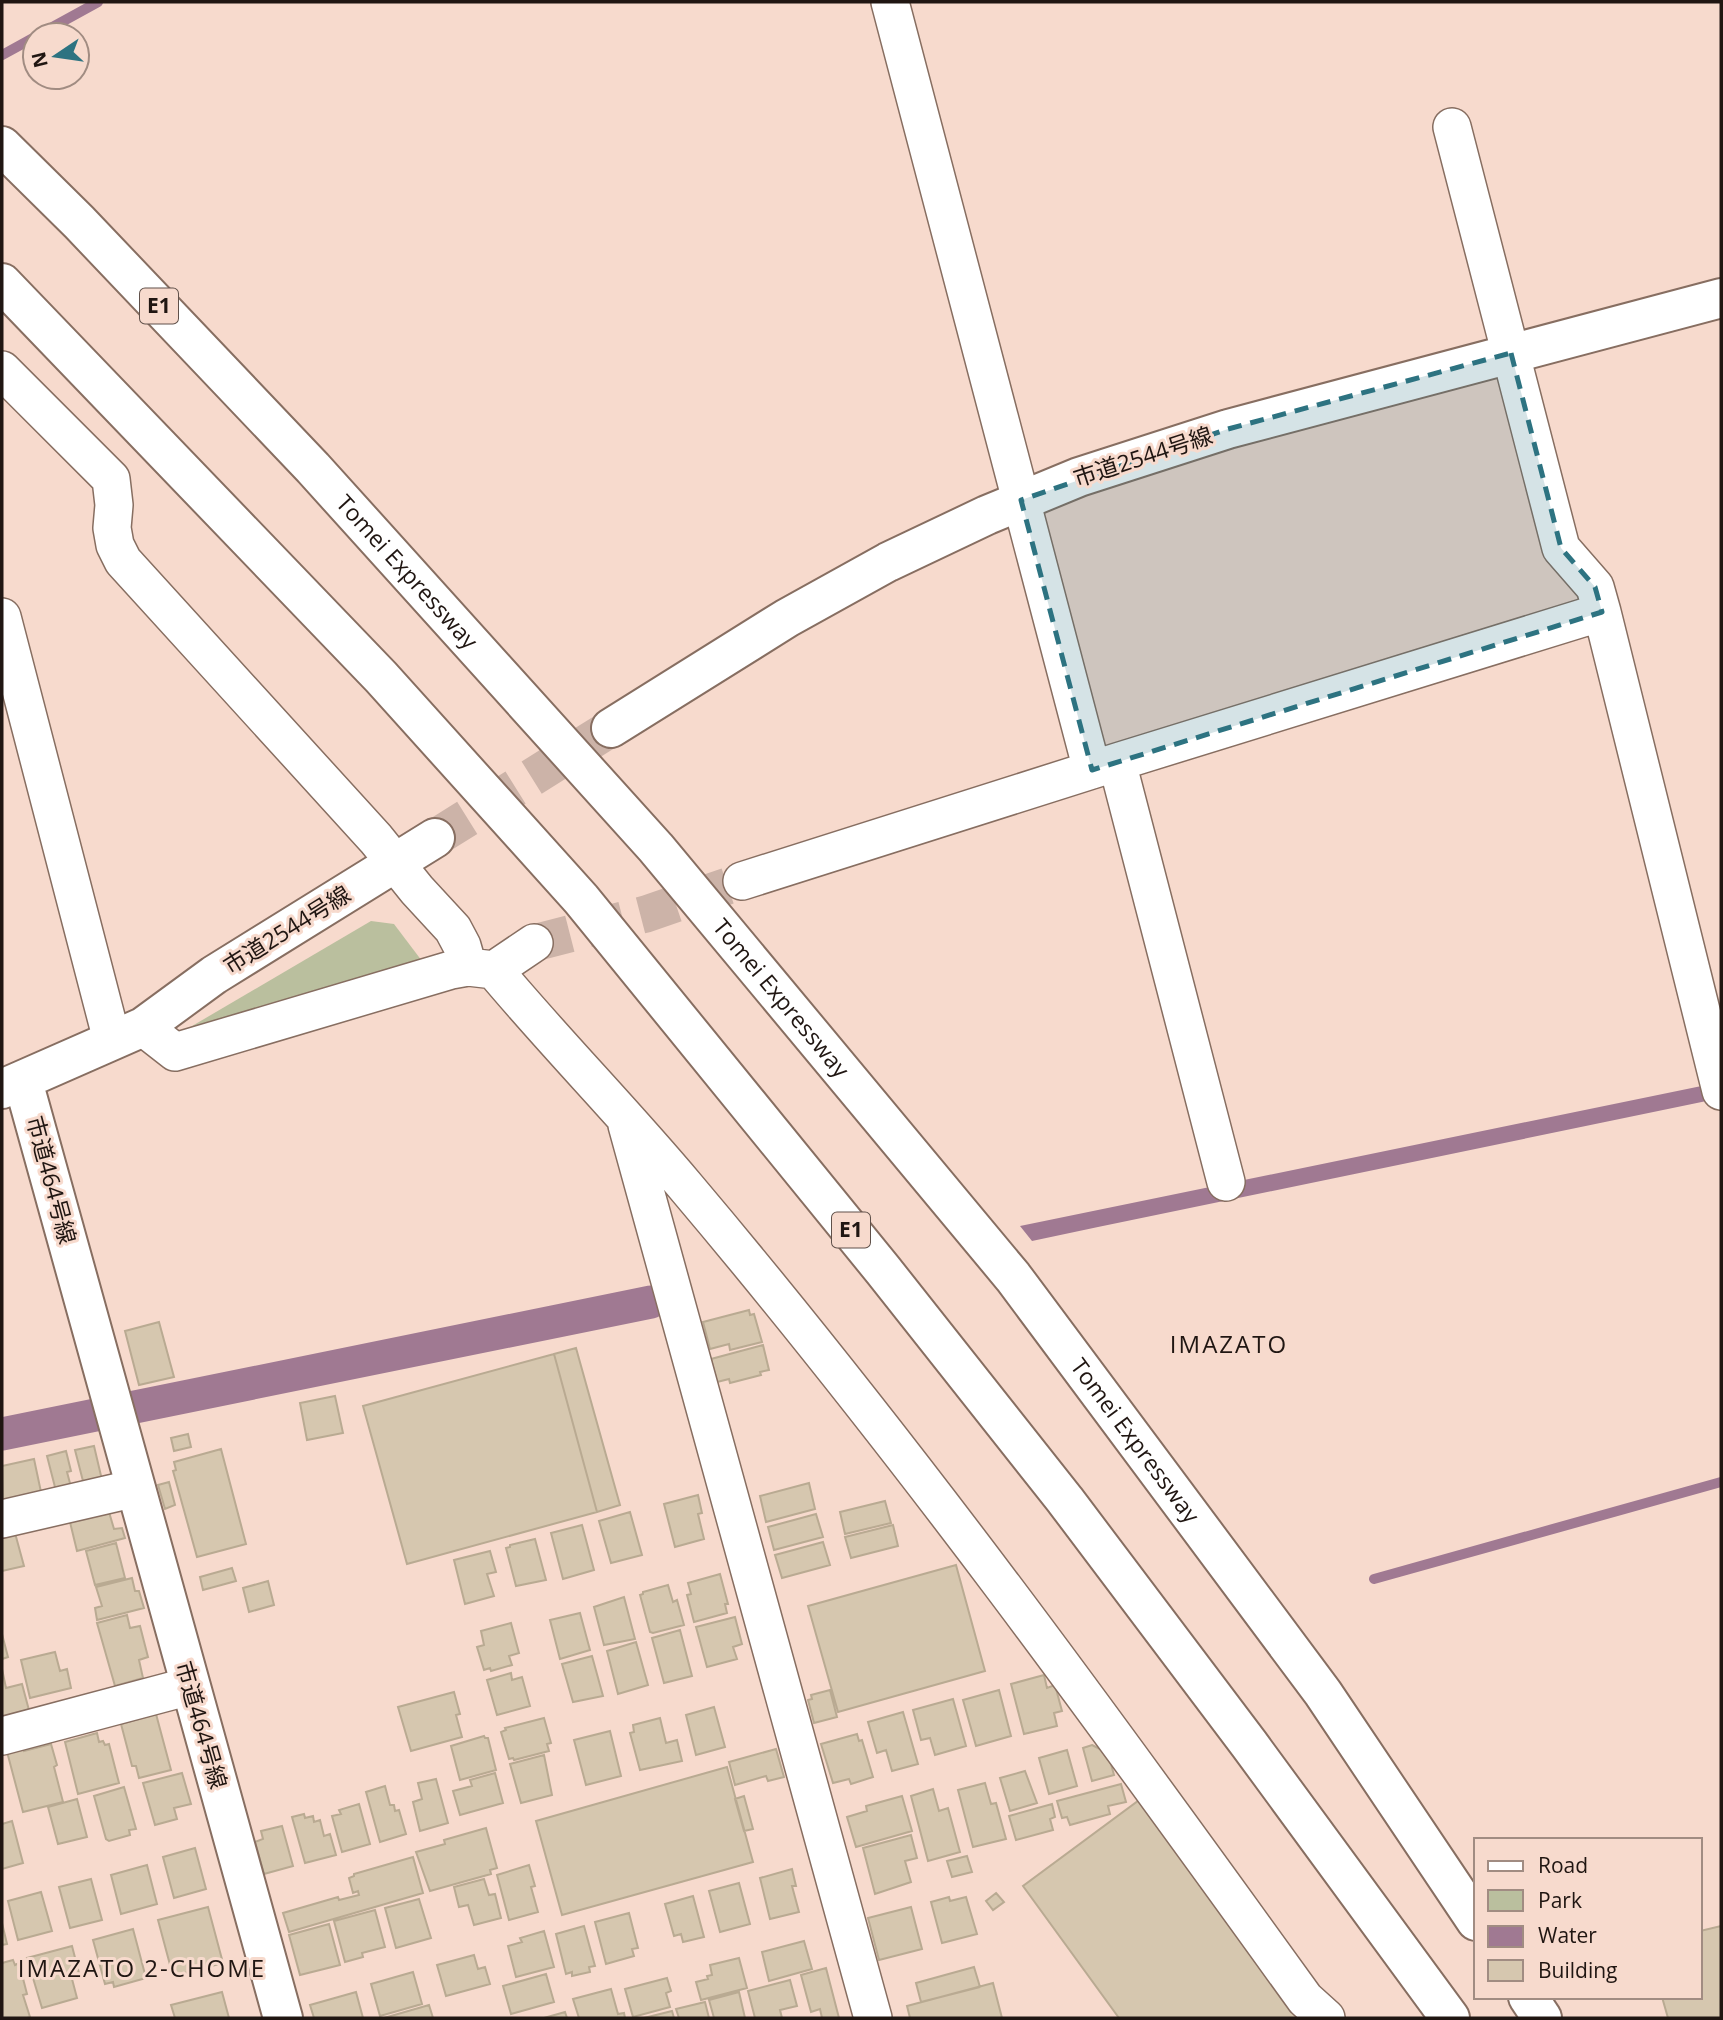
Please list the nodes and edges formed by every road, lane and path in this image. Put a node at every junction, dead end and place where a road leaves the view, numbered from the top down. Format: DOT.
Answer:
graph roads {
  1 [pos="890,2"];
  2 [pos="1452,127"];
  3 [pos="2,146"];
  4 [pos="2,283"];
  5 [pos="1721,298"];
  6 [pos="1511,353"];
  7 [pos="2,370"];
  8 [pos="1021,500"];
  9 [pos="1602,612"];
  10 [pos="2,617"];
  11 [pos="611,728"];
  12 [pos="1104,766"];
  13 [pos="436,838"];
  14 [pos="394,863"];
  15 [pos="742,881"];
  16 [pos="534,943"];
  17 [pos="481,969"];
  18 [pos="127,1034"];
  19 [pos="12,1085"];
  20 [pos="1720,1086"];
  21 [pos="625,1117"];
  22 [pos="1226,1182"];
  23 [pos="136,1488"];
  24 [pos="2,1519"];
  25 [pos="190,1686"];
  26 [pos="2,1736"];
  27 [pos="1474,1918"];
  28 [pos="1529,1999"];
  29 [pos="1444,2009"];
  30 [pos="283,2018"];
  31 [pos="873,2018"];
  32 [pos="1326,2018"];
  33 [pos="1542,2018"];
  1 -- 8 [label="street"];
  2 -- 6 [label="street"];
  3 -- 27 [label="main road, Tomei Expressway / E1"];
  4 -- 29 [label="main road, E1"];
  5 -- 6 [label="main road, 市道2544号線"];
  6 -- 8 [label="main road, 市道2544号線"];
  6 -- 9 [label="street"];
  7 -- 14 [label="street"];
  8 -- 11 [label="main road, 市道2544号線"];
  8 -- 12 [label="street"];
  9 -- 12 [label="street"];
  9 -- 20 [label="street"];
  10 -- 18 [label="street"];
  12 -- 15 [label="street"];
  12 -- 22 [label="street"];
  13 -- 14 [label="main road, 市道2544号線"];
  14 -- 17 [label="street"];
  14 -- 18 [label="main road, 市道2544号線"];
  16 -- 17 [label="street"];
  17 -- 18 [label="street"];
  17 -- 21 [label="street"];
  18 -- 19 [label="main road, 市道2544号線"];
  19 -- 23 [label="main road, 市道464号線"];
  21 -- 31 [label="street"];
  21 -- 32 [label="street"];
  23 -- 24 [label="street"];
  23 -- 25 [label="main road, 市道464号線"];
  25 -- 26 [label="street"];
  25 -- 30 [label="main road, 市道464号線"];
  28 -- 33 [label="main road"];
}
